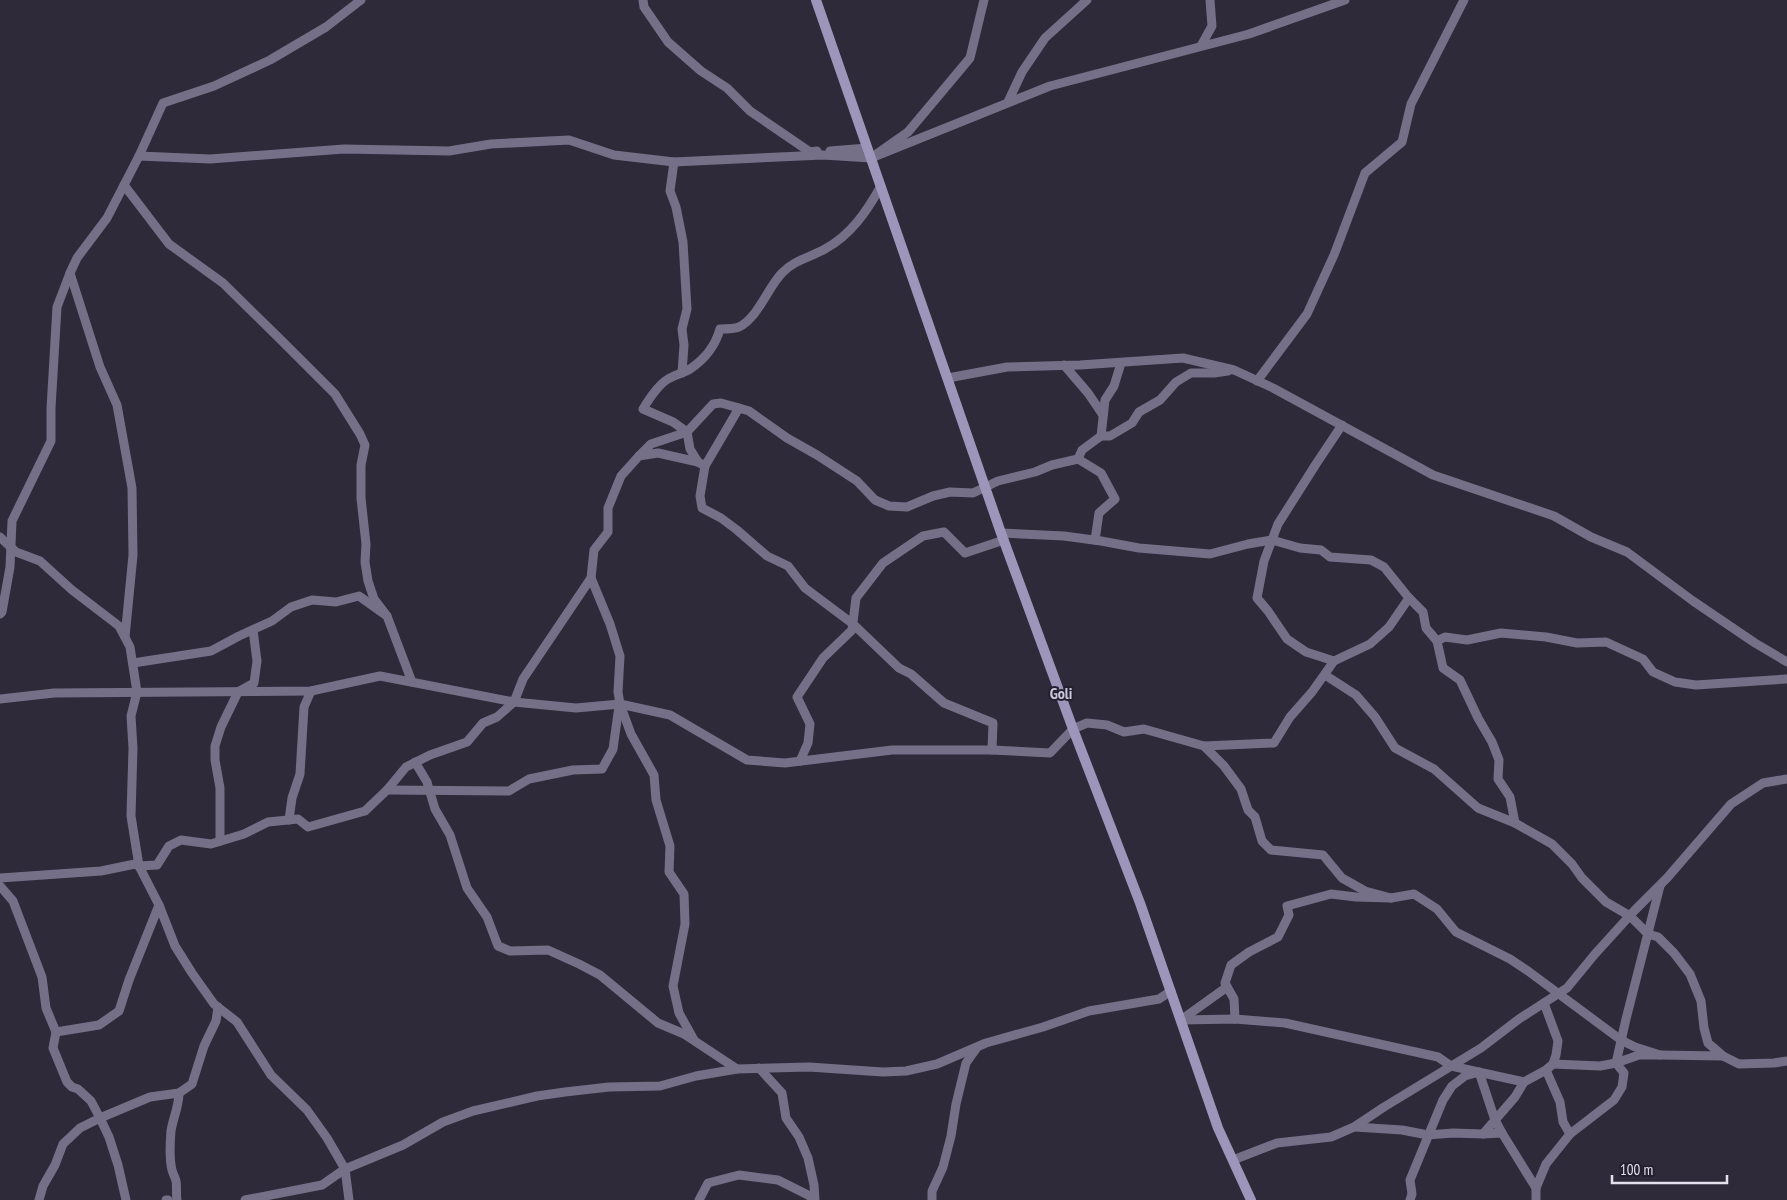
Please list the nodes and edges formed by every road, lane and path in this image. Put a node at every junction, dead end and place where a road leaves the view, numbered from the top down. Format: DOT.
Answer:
graph roads {
  1 [pos="360,0"];
  2 [pos="643,0"];
  3 [pos="816,0"];
  4 [pos="984,0"];
  5 [pos="1087,0"];
  6 [pos="1210,0"];
  7 [pos="1345,0"];
  8 [pos="1464,0"];
  9 [pos="1201,46"];
  10 [pos="1008,102"];
  11 [pos="869,153"];
  12 [pos="139,156"];
  13 [pos="674,162"];
  14 [pos="124,185"];
  15 [pos="881,186"];
  16 [pos="70,273"];
  17 [pos="1121,362"];
  18 [pos="1064,366"];
  19 [pos="1234,370"];
  20 [pos="682,372"];
  21 [pos="948,378"];
  22 [pos="1257,381"];
  23 [pos="739,408"];
  24 [pos="1103,415"];
  25 [pos="1342,425"];
  26 [pos="687,432"];
  27 [pos="1101,436"];
  28 [pos="639,456"];
  29 [pos="1078,460"];
  30 [pos="701,464"];
  31 [pos="985,487"];
  32 [pos="1002,536"];
  33 [pos="0,537"];
  34 [pos="1095,540"];
  35 [pos="1272,540"];
  36 [pos="12,548"];
  37 [pos="591,578"];
  38 [pos="1409,598"];
  39 [pos="0,614"];
  40 [pos="386,616"];
  41 [pos="853,624"];
  42 [pos="253,630"];
  43 [pos="125,637"];
  44 [pos="1437,641"];
  45 [pos="1334,661"];
  46 [pos="1787,662"];
  47 [pos="132,663"];
  48 [pos="1326,675"];
  49 [pos="1787,679"];
  50 [pos="412,682"];
  51 [pos="310,691"];
  52 [pos="137,692"];
  53 [pos="238,692"];
  54 [pos="0,699"];
  55 [pos="514,702"];
  56 [pos="620,704"];
  57 [pos="1073,729"];
  58 [pos="1204,746"];
  59 [pos="992,750"];
  60 [pos="800,761"];
  61 [pos="415,762"];
  62 [pos="1787,779"];
  63 [pos="387,790"];
  64 [pos="430,791"];
  65 [pos="289,820"];
  66 [pos="1515,823"];
  67 [pos="220,841"];
  68 [pos="139,866"];
  69 [pos="0,878"];
  70 [pos="0,886"];
  71 [pos="1660,886"];
  72 [pos="1391,898"];
  73 [pos="159,905"];
  74 [pos="1630,916"];
  75 [pos="1648,934"];
  76 [pos="1228,986"];
  77 [pos="1171,991"];
  78 [pos="1558,994"];
  79 [pos="1544,1003"];
  80 [pos="218,1007"];
  81 [pos="1235,1019"];
  82 [pos="1181,1020"];
  83 [pos="56,1032"];
  84 [pos="695,1040"];
  85 [pos="1621,1040"];
  86 [pos="978,1047"];
  87 [pos="1660,1054"];
  88 [pos="1723,1056"];
  89 [pos="1787,1061"];
  90 [pos="1616,1063"];
  91 [pos="1451,1066"];
  92 [pos="1550,1067"];
  93 [pos="759,1068"];
  94 [pos="737,1069"];
  95 [pos="1479,1072"];
  96 [pos="1524,1082"];
  97 [pos="179,1093"];
  98 [pos="100,1118"];
  99 [pos="1495,1120"];
  100 [pos="1354,1127"];
  101 [pos="1483,1134"];
  102 [pos="1502,1134"];
  103 [pos="1570,1134"];
  104 [pos="1428,1135"];
  105 [pos="1233,1160"];
  106 [pos="345,1170"];
  107 [pos="1536,1188"];
  108 [pos="287,1196"];
  109 [pos="39,1200"];
  110 [pos="126,1200"];
  111 [pos="177,1200"];
  112 [pos="246,1200"];
  113 [pos="349,1200"];
  114 [pos="699,1200"];
  115 [pos="814,1200"];
  116 [pos="932,1200"];
  117 [pos="1251,1200"];
  118 [pos="1410,1200"];
  119 [pos="1536,1200"];
  1 -- 12 [label="street"];
  2 -- 11 [label="street"];
  3 -- 11 [label="main road"];
  4 -- 11 [label="street"];
  5 -- 10 [label="street"];
  6 -- 9 [label="street"];
  7 -- 9 [label="street"];
  8 -- 22 [label="street"];
  9 -- 10 [label="street"];
  10 -- 11 [label="street"];
  11 -- 13 [label="street"];
  11 -- 15 [label="main road"];
  12 -- 13 [label="street"];
  12 -- 14 [label="street"];
  13 -- 20 [label="street"];
  14 -- 16 [label="street"];
  14 -- 40 [label="street"];
  15 -- 20 [label="street"];
  15 -- 21 [label="main road"];
  16 -- 36 [label="street"];
  16 -- 43 [label="street"];
  17 -- 18 [label="street"];
  17 -- 19 [label="street"];
  17 -- 24 [label="street"];
  18 -- 21 [label="street"];
  18 -- 24 [label="street"];
  19 -- 22 [label="street"];
  19 -- 27 [label="street"];
  20 -- 26 [label="street"];
  21 -- 31 [label="main road"];
  22 -- 25 [label="street"];
  23 -- 26 [label="street"];
  23 -- 30 [label="street"];
  23 -- 31 [label="street"];
  24 -- 27 [label="street"];
  25 -- 35 [label="street"];
  25 -- 46 [label="street"];
  26 -- 28 [label="street"];
  26 -- 30 [label="street"];
  27 -- 29 [label="street"];
  28 -- 30 [label="street"];
  28 -- 37 [label="street"];
  29 -- 31 [label="street"];
  29 -- 34 [label="street"];
  30 -- 41 [label="street"];
  31 -- 32 [label="main road"];
  32 -- 34 [label="street"];
  32 -- 41 [label="street"];
  32 -- 57 [label="main road"];
  33 -- 36 [label="street"];
  34 -- 35 [label="street"];
  35 -- 38 [label="street"];
  35 -- 45 [label="street"];
  36 -- 39 [label="street"];
  36 -- 43 [label="street"];
  37 -- 55 [label="street"];
  37 -- 56 [label="street"];
  38 -- 44 [label="street"];
  38 -- 45 [label="street"];
  40 -- 42 [label="street"];
  40 -- 50 [label="street"];
  41 -- 59 [label="street"];
  41 -- 60 [label="street"];
  42 -- 47 [label="street"];
  42 -- 53 [label="street"];
  43 -- 47 [label="street"];
  44 -- 49 [label="street"];
  44 -- 66 [label="street"];
  45 -- 48 [label="street"];
  47 -- 52 [label="street"];
  48 -- 58 [label="street"];
  48 -- 66 [label="street"];
  50 -- 51 [label="street"];
  50 -- 55 [label="street"];
  51 -- 53 [label="street"];
  51 -- 65 [label="street"];
  52 -- 53 [label="street"];
  52 -- 54 [label="street"];
  52 -- 68 [label="street"];
  53 -- 67 [label="street"];
  55 -- 56 [label="street"];
  55 -- 61 [label="street"];
  56 -- 60 [label="street"];
  56 -- 64 [label="street"];
  56 -- 84 [label="street"];
  57 -- 58 [label="street"];
  57 -- 59 [label="street"];
  57 -- 77 [label="main road"];
  58 -- 72 [label="street"];
  59 -- 60 [label="street"];
  61 -- 63 [label="street"];
  61 -- 64 [label="street"];
  62 -- 71 [label="street"];
  63 -- 64 [label="street"];
  63 -- 65 [label="street"];
  64 -- 84 [label="street"];
  65 -- 67 [label="street"];
  66 -- 74 [label="street"];
  67 -- 68 [label="street"];
  68 -- 69 [label="street"];
  68 -- 73 [label="street"];
  70 -- 83 [label="street"];
  71 -- 74 [label="street"];
  71 -- 75 [label="street"];
  72 -- 76 [label="street"];
  72 -- 78 [label="street"];
  73 -- 80 [label="street"];
  73 -- 83 [label="street"];
  74 -- 75 [label="street"];
  74 -- 78 [label="street"];
  75 -- 85 [label="street"];
  75 -- 88 [label="street"];
  76 -- 81 [label="street"];
  76 -- 82 [label="street"];
  77 -- 82 [label="main road"];
  77 -- 86 [label="street"];
  78 -- 79 [label="street"];
  78 -- 85 [label="street"];
  79 -- 91 [label="street"];
  79 -- 92 [label="street"];
  80 -- 97 [label="street"];
  80 -- 106 [label="street"];
  81 -- 82 [label="street"];
  81 -- 91 [label="street"];
  82 -- 105 [label="main road"];
  83 -- 98 [label="street"];
  84 -- 94 [label="street"];
  85 -- 87 [label="street"];
  85 -- 90 [label="street"];
  86 -- 93 [label="street"];
  86 -- 116 [label="street"];
  87 -- 88 [label="street"];
  87 -- 90 [label="street"];
  88 -- 89 [label="street"];
  90 -- 92 [label="street"];
  90 -- 103 [label="street"];
  91 -- 95 [label="street"];
  91 -- 100 [label="street"];
  92 -- 96 [label="street"];
  92 -- 103 [label="street"];
  93 -- 94 [label="street"];
  93 -- 115 [label="street"];
  94 -- 106 [label="street"];
  95 -- 96 [label="street"];
  95 -- 99 [label="street"];
  95 -- 104 [label="street"];
  96 -- 99 [label="street"];
  97 -- 98 [label="street"];
  97 -- 111 [label="street"];
  98 -- 109 [label="street"];
  98 -- 110 [label="street"];
  99 -- 101 [label="street"];
  99 -- 102 [label="street"];
  100 -- 104 [label="street"];
  100 -- 105 [label="street"];
  101 -- 102 [label="street"];
  101 -- 104 [label="street"];
  102 -- 107 [label="street"];
  103 -- 107 [label="street"];
  104 -- 118 [label="street"];
  105 -- 117 [label="main road"];
  106 -- 108 [label="street"];
  106 -- 113 [label="street"];
  107 -- 119 [label="street"];
  108 -- 112 [label="street"];
  114 -- 115 [label="street"];
}
